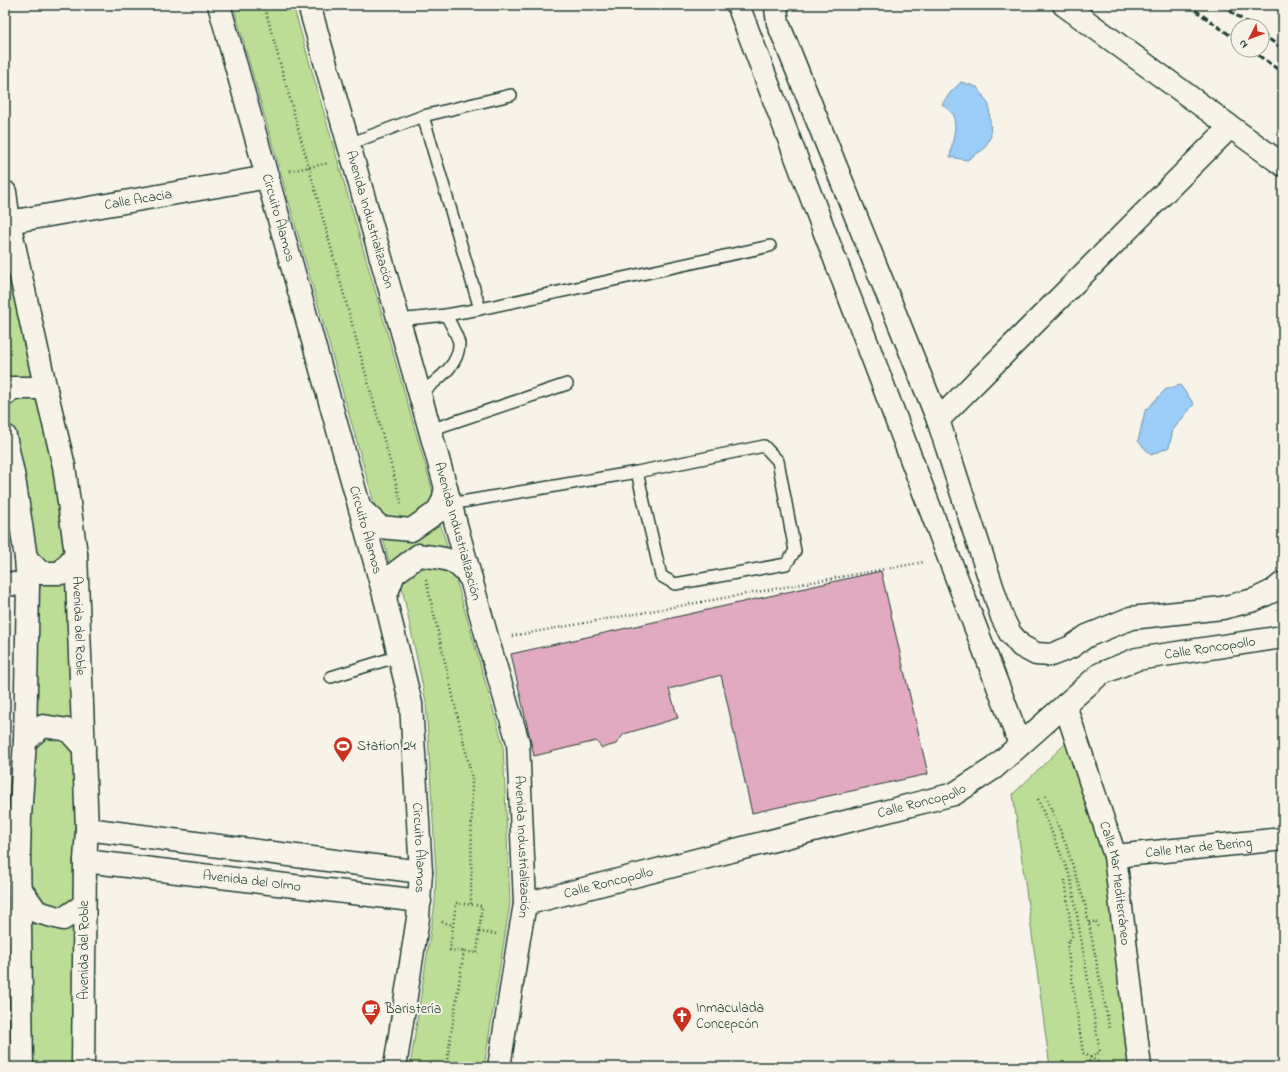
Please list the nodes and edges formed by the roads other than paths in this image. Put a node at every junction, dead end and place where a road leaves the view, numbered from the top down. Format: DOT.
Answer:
graph roads {
  1 [pos="219,5"];
  2 [pos="309,5"];
  3 [pos="738,5"];
  4 [pos="778,5"];
  5 [pos="1064,5"];
  6 [pos="511,94"];
  7 [pos="423,116"];
  8 [pos="1230,127"];
  9 [pos="350,150"];
  10 [pos="1283,165"];
  11 [pos="268,177"];
  12 [pos="5,192"];
  13 [pos="9,222"];
  14 [pos="770,246"];
  15 [pos="480,309"];
  16 [pos="446,315"];
  17 [pos="398,320"];
  18 [pos="566,384"];
  19 [pos="46,390"];
  20 [pos="420,394"];
  21 [pos="5,395"];
  22 [pos="938,420"];
  23 [pos="430,430"];
  24 [pos="5,436"];
  25 [pos="637,472"];
  26 [pos="448,496"];
  27 [pos="360,508"];
  28 [pos="76,554"];
  29 [pos="26,558"];
  30 [pos="472,580"];
  31 [pos="5,583"];
  32 [pos="1283,583"];
  33 [pos="28,586"];
  34 [pos="385,598"];
  35 [pos="1283,637"];
  36 [pos="399,656"];
  37 [pos="331,677"];
  38 [pos="1065,705"];
  39 [pos="25,741"];
  40 [pos="1020,744"];
  41 [pos="84,748"];
  42 [pos="12,816"];
  43 [pos="87,829"];
  44 [pos="1283,839"];
  45 [pos="12,851"];
  46 [pos="1115,856"];
  47 [pos="85,861"];
  48 [pos="421,872"];
  49 [pos="20,888"];
  50 [pos="420,901"];
  51 [pos="525,904"];
  52 [pos="84,905"];
  53 [pos="22,1067"];
  54 [pos="83,1067"];
  55 [pos="395,1067"];
  56 [pos="499,1067"];
  57 [pos="1140,1067"];
  1 -- 11 [label="street, Circuito Álamos"];
  2 -- 9 [label="street, Avenida Industrialización"];
  3 -- 40 [label="street"];
  4 -- 22 [label="street"];
  5 -- 8 [label="street"];
  6 -- 7 [label="lane"];
  7 -- 9 [label="lane"];
  7 -- 15 [label="lane"];
  8 -- 10 [label="street"];
  8 -- 22 [label="street"];
  9 -- 17 [label="street, Avenida Industrialización"];
  11 -- 13 [label="street, Calle Acacia"];
  11 -- 27 [label="street, Circuito Álamos"];
  12 -- 13 [label="street, Avenida del Roble"];
  13 -- 19 [label="street, Avenida del Roble"];
  14 -- 15 [label="lane"];
  15 -- 16 [label="lane"];
  16 -- 17 [label="lane"];
  16 -- 20 [label="lane"];
  17 -- 20 [label="street, Avenida Industrialización"];
  18 -- 23 [label="lane"];
  19 -- 21 [label="street"];
  19 -- 28 [label="street, Avenida del Roble"];
  20 -- 23 [label="street, Avenida Industrialización"];
  22 -- 32 [label="street"];
  23 -- 26 [label="street, Avenida Industrialización"];
  24 -- 29 [label="street"];
  25 -- 25 [label="lane"];
  25 -- 26 [label="lane"];
  26 -- 27 [label="street"];
  26 -- 30 [label="street, Avenida Industrialización"];
  27 -- 34 [label="street, Circuito Álamos"];
  28 -- 29 [label="street"];
  28 -- 41 [label="street, Avenida del Roble"];
  29 -- 33 [label="street"];
  30 -- 34 [label="street"];
  30 -- 51 [label="street, Avenida Industrialización"];
  31 -- 33 [label="street"];
  33 -- 39 [label="street"];
  34 -- 36 [label="street, Circuito Álamos"];
  35 -- 38 [label="street, Calle Roncopollo"];
  36 -- 37 [label="lane"];
  36 -- 48 [label="street, Circuito Álamos"];
  38 -- 40 [label="street, Calle Roncopollo"];
  38 -- 46 [label="street, Calle Mar Mediterráneo"];
  39 -- 41 [label="street"];
  39 -- 42 [label="street"];
  40 -- 51 [label="street, Calle Roncopollo"];
  41 -- 43 [label="street, Avenida del Roble"];
  42 -- 45 [label="street"];
  43 -- 47 [label="street, Avenida del Roble"];
  43 -- 48 [label="street"];
  44 -- 46 [label="street, Calle Mar de Bering"];
  45 -- 49 [label="street"];
  46 -- 57 [label="street, Calle Mar Mediterráneo"];
  47 -- 50 [label="street, Avenida del Olmo"];
  47 -- 52 [label="street, Avenida del Roble"];
  48 -- 50 [label="street, Circuito Álamos"];
  49 -- 52 [label="street"];
  49 -- 53 [label="street"];
  50 -- 55 [label="street, Circuito Álamos"];
  51 -- 56 [label="street, Avenida Industrialización"];
  52 -- 54 [label="street, Avenida del Roble"];
}
